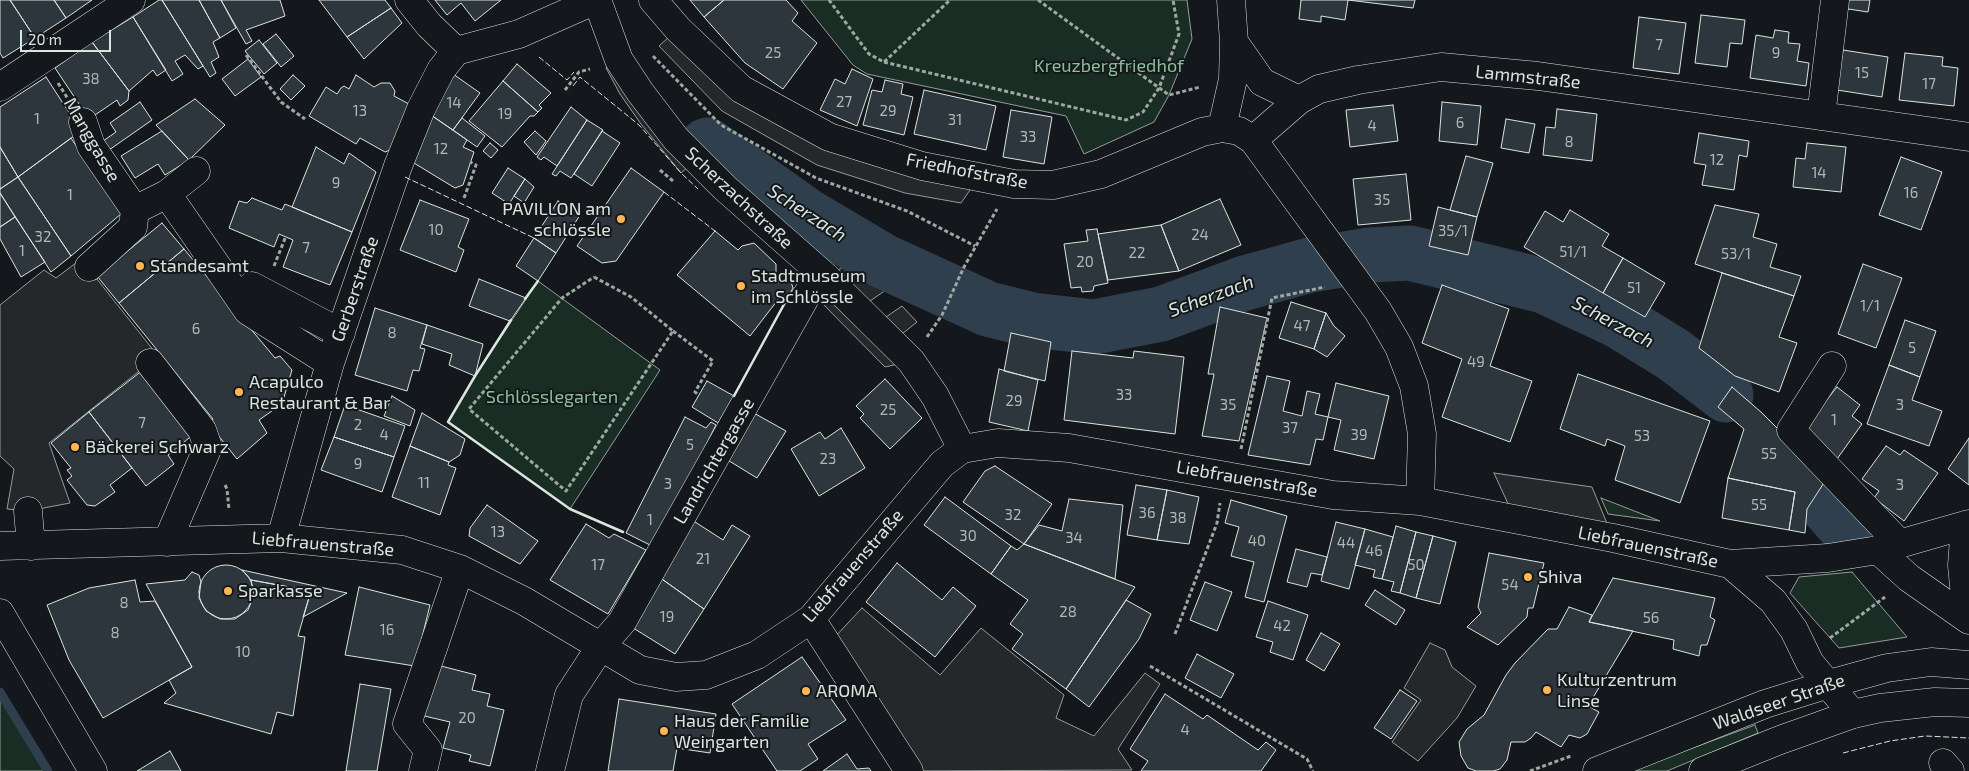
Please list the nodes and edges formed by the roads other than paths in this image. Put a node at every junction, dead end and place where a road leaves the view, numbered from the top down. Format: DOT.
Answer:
graph roads {
  1 [pos="131,0"];
  2 [pos="409,0"];
  3 [pos="597,0"];
  4 [pos="653,0"];
  5 [pos="1232,0"];
  6 [pos="1835,0"];
  7 [pos="1234,42"];
  8 [pos="456,51"];
  9 [pos="0,87"];
  10 [pos="1299,100"];
  11 [pos="1821,116"];
  12 [pos="83,122"];
  13 [pos="1222,128"];
  14 [pos="1969,137"];
  15 [pos="1253,140"];
  16 [pos="196,171"];
  17 [pos="167,194"];
  18 [pos="135,210"];
  19 [pos="89,267"];
  20 [pos="822,274"];
  21 [pos="252,286"];
  22 [pos="341,334"];
  23 [pos="150,363"];
  24 [pos="330,363"];
  25 [pos="1832,366"];
  26 [pos="957,440"];
  27 [pos="1420,501"];
  28 [pos="28,511"];
  29 [pos="1967,525"];
  30 [pos="282,538"];
  31 [pos="167,542"];
  32 [pos="1889,547"];
  33 [pos="10,548"];
  34 [pos="1730,564"];
  35 [pos="460,570"];
  36 [pos="0,613"];
  37 [pos="811,618"];
  38 [pos="1968,619"];
  39 [pos="602,646"];
  40 [pos="1969,665"];
  41 [pos="1829,684"];
  42 [pos="1969,703"];
  43 [pos="1853,714"];
  44 [pos="93,771"];
  45 [pos="423,771"];
  46 [pos="550,771"];
  47 [pos="909,771"];
  48 [pos="1596,771"];
  49 [pos="1703,771"];
  1 -- 9 [label="street"];
  2 -- 8 [label="street"];
  3 -- 8 [label="street, Scherzachstraße"];
  3 -- 20 [label="street, Scherzachstraße"];
  4 -- 13 [label="street, Friedhofstraße"];
  5 -- 7 [label="street"];
  6 -- 11 [label="street"];
  7 -- 10 [label="street"];
  7 -- 13 [label="street"];
  8 -- 22 [label="street, Gerberstraße"];
  10 -- 11 [label="street, Lammstraße"];
  10 -- 15 [label="street, Lammstraße"];
  11 -- 14 [label="street, Lammstraße"];
  12 -- 18 [label="street, Manggasse"];
  13 -- 15 [label="street"];
  15 -- 27 [label="street"];
  16 -- 17 [label="street"];
  17 -- 18 [label="street"];
  17 -- 24 [label="street"];
  18 -- 19 [label="street"];
  20 -- 26 [label="street, Scherzachstraße"];
  20 -- 39 [label="street, Landrichtergasse"];
  21 -- 22 [label="street"];
  22 -- 24 [label="street, Gerberstraße"];
  23 -- 31 [label="street"];
  24 -- 30 [label="street, Gerberstraße"];
  25 -- 32 [label="street"];
  26 -- 27 [label="street, Liebfrauenstraße"];
  26 -- 37 [label="street, Liebfrauenstraße"];
  27 -- 34 [label="street, Liebfrauenstraße"];
  28 -- 33 [label="street"];
  29 -- 32 [label="street, Liebfrauenstraße"];
  29 -- 38 [label="street"];
  30 -- 31 [label="street, Liebfrauenstraße"];
  30 -- 35 [label="street, Liebfrauenstraße"];
  31 -- 33 [label="street, Liebfrauenstraße"];
  32 -- 34 [label="street, Liebfrauenstraße"];
  32 -- 38 [label="street"];
  34 -- 41 [label="street, Liebfrauenstraße"];
  35 -- 39 [label="street, Liebfrauenstraße"];
  35 -- 45 [label="street"];
  36 -- 44 [label="street"];
  37 -- 39 [label="street, Liebfrauenstraße"];
  37 -- 47 [label="street"];
  39 -- 46 [label="street, Landrichtergasse"];
  40 -- 41 [label="street, Waldseer Straße"];
  41 -- 43 [label="street, Liebfrauenstraße"];
  41 -- 48 [label="street, Waldseer Straße"];
  42 -- 43 [label="street, Waldseer Straße"];
  43 -- 49 [label="street, Waldseer Straße"];
}
